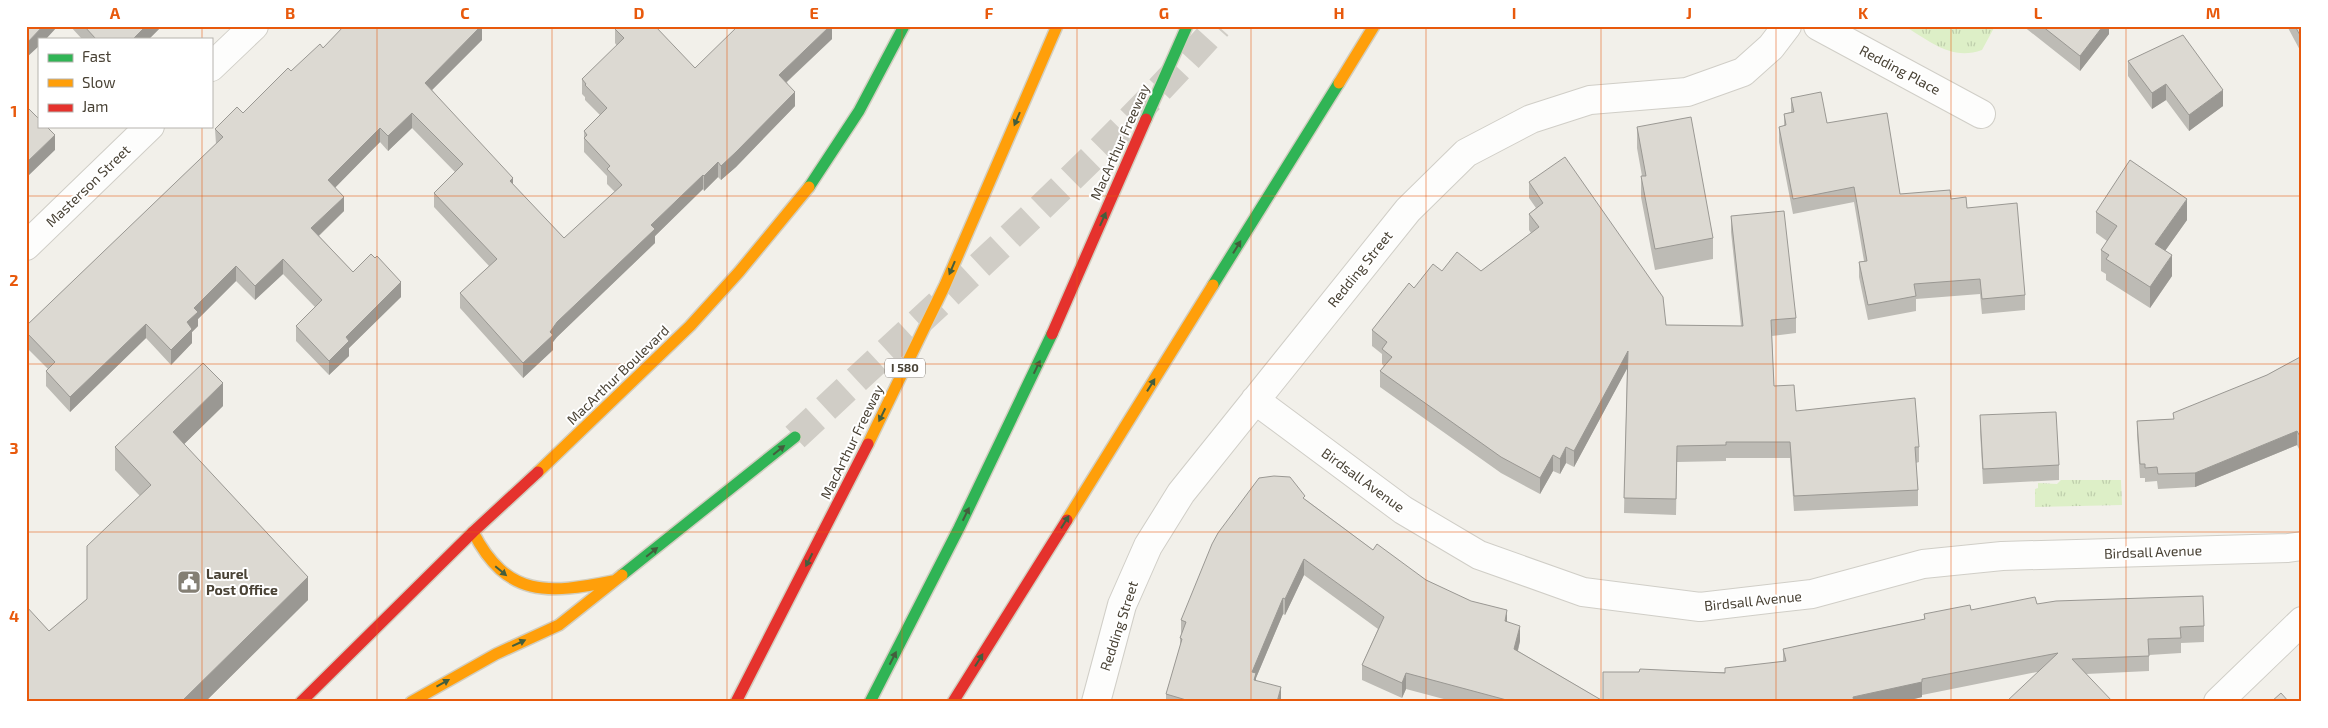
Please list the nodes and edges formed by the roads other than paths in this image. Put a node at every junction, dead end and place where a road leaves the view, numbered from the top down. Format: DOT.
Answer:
graph roads {
  1 [pos="254,26"];
  2 [pos="904,26"];
  3 [pos="1046,26"];
  4 [pos="1057,26"];
  5 [pos="1187,26"];
  6 [pos="1374,26"];
  7 [pos="1787,26"];
  8 [pos="1818,26"];
  9 [pos="212,67"];
  10 [pos="1026,98"];
  11 [pos="1982,114"];
  12 [pos="148,128"];
  13 [pos="26,246"];
  14 [pos="1255,400"];
  15 [pos="795,437"];
  16 [pos="472,532"];
  17 [pos="2302,546"];
  18 [pos="618,579"];
  19 [pos="2302,621"];
  20 [pos="301,702"];
  21 [pos="412,702"];
  22 [pos="736,702"];
  23 [pos="870,702"];
  24 [pos="953,702"];
  25 [pos="1096,702"];
  26 [pos="2218,702"];
  1 -- 9 [label="street"];
  2 -- 16 [label="main road, MacArthur Boulevard"];
  3 -- 10 [label="main road"];
  4 -- 10 [label="main road, MacArthur Freeway / I 580"];
  23 -- 5 [label="main road, MacArthur Freeway, one-way"];
  24 -- 6 [label="main road, one-way"];
  7 -- 14 [label="street, Redding Street"];
  8 -- 11 [label="street, Redding Place"];
  10 -- 22 [label="main road, MacArthur Freeway / I 580, one-way"];
  12 -- 13 [label="street, Masterson Street"];
  14 -- 17 [label="street, Birdsall Avenue"];
  14 -- 25 [label="street, Redding Street"];
  18 -- 15 [label="main road, one-way"];
  16 -- 18 [label="main road, one-way"];
  16 -- 20 [label="main road, MacArthur Boulevard"];
  21 -- 18 [label="main road, one-way"];
  19 -- 26 [label="street"];
}
